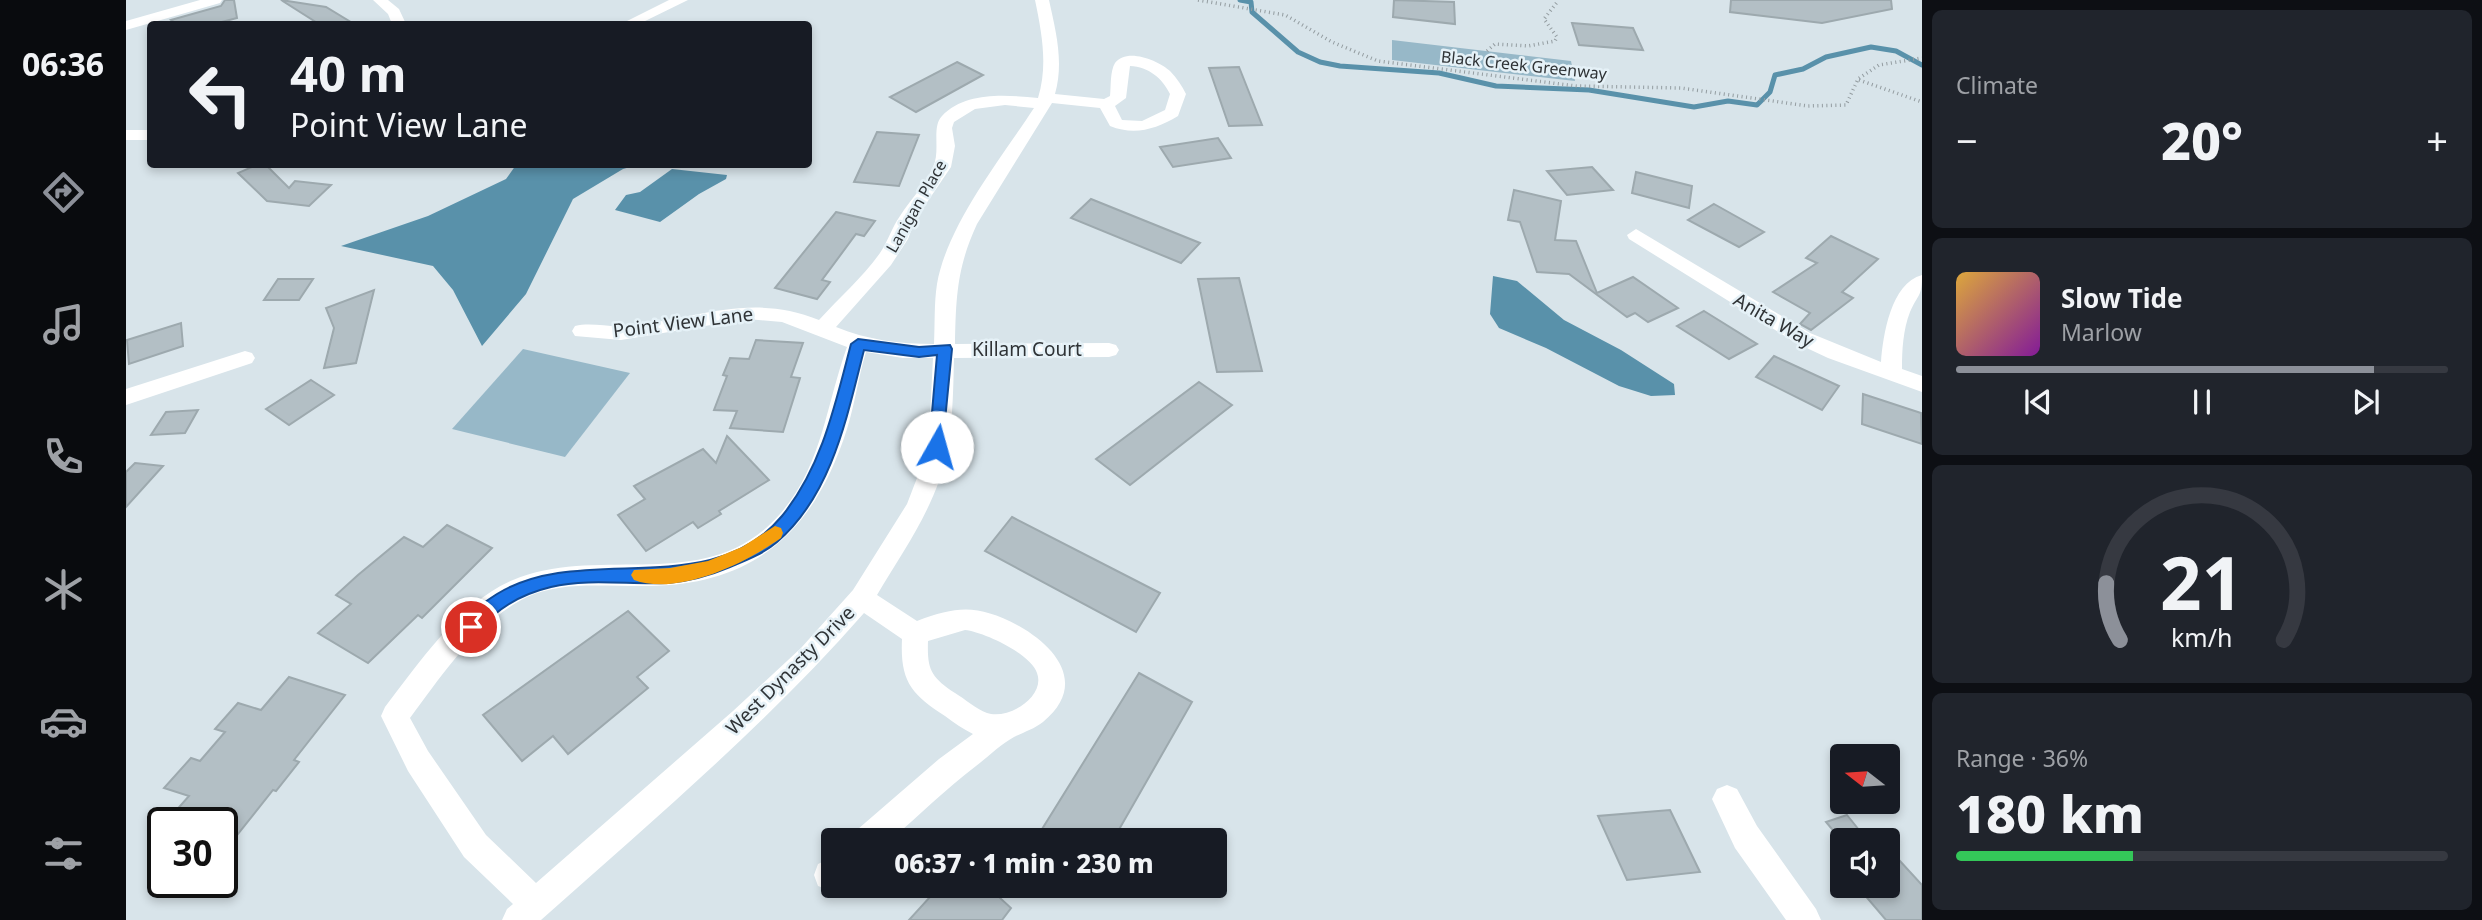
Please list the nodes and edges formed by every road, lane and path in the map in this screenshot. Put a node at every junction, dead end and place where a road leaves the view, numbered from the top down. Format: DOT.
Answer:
graph roads {
  1 [pos="215,0"];
  2 [pos="380,0"];
  3 [pos="681,0"];
  4 [pos="1042,0"];
  5 [pos="1198,0"];
  6 [pos="1558,1"];
  7 [pos="398,21"];
  8 [pos="635,21"];
  9 [pos="128,22"];
  10 [pos="1487,51"];
  11 [pos="1922,58"];
  12 [pos="1858,79"];
  13 [pos="1045,101"];
  14 [pos="1922,102"];
  15 [pos="1106,104"];
  16 [pos="1636,234"];
  17 [pos="1922,281"];
  18 [pos="822,329"];
  19 [pos="582,331"];
  20 [pos="858,344"];
  21 [pos="945,349"];
  22 [pos="1109,350"];
  23 [pos="244,358"];
  24 [pos="1891,373"];
  25 [pos="1922,384"];
  26 [pos="126,397"];
  27 [pos="862,598"];
  28 [pos="915,634"];
  29 [pos="1005,727"];
  30 [pos="1727,799"];
  31 [pos="883,828"];
  32 [pos="526,912"];
  33 [pos="1805,920"];
  1 -- 9 [label="street"];
  2 -- 7 [label="street"];
  3 -- 8 [label="street"];
  4 -- 13 [label="street, West Dynasty Drive"];
  5 -- 12 [label="path, Black Creek Greenway"];
  6 -- 10 [label="path"];
  11 -- 12 [label="path, Black Creek Greenway"];
  12 -- 14 [label="path"];
  13 -- 15 [label="street"];
  13 -- 18 [label="street, Lanigan Place"];
  13 -- 21 [label="street, West Dynasty Drive"];
  15 -- 15 [label="street"];
  16 -- 24 [label="street, Anita Way"];
  17 -- 24 [label="street"];
  18 -- 19 [label="street, Point View Lane"];
  18 -- 20 [label="street, Point View Lane"];
  20 -- 21 [label="street, Point View Lane"];
  20 -- 32 [label="street"];
  21 -- 22 [label="street, Killam Court"];
  21 -- 27 [label="street, West Dynasty Drive"];
  23 -- 26 [label="street"];
  24 -- 25 [label="street, Anita Way"];
  27 -- 28 [label="street"];
  27 -- 32 [label="street, West Dynasty Drive"];
  28 -- 29 [label="street"];
  28 -- 29 [label="street"];
  29 -- 31 [label="street"];
  30 -- 33 [label="street"];
}
